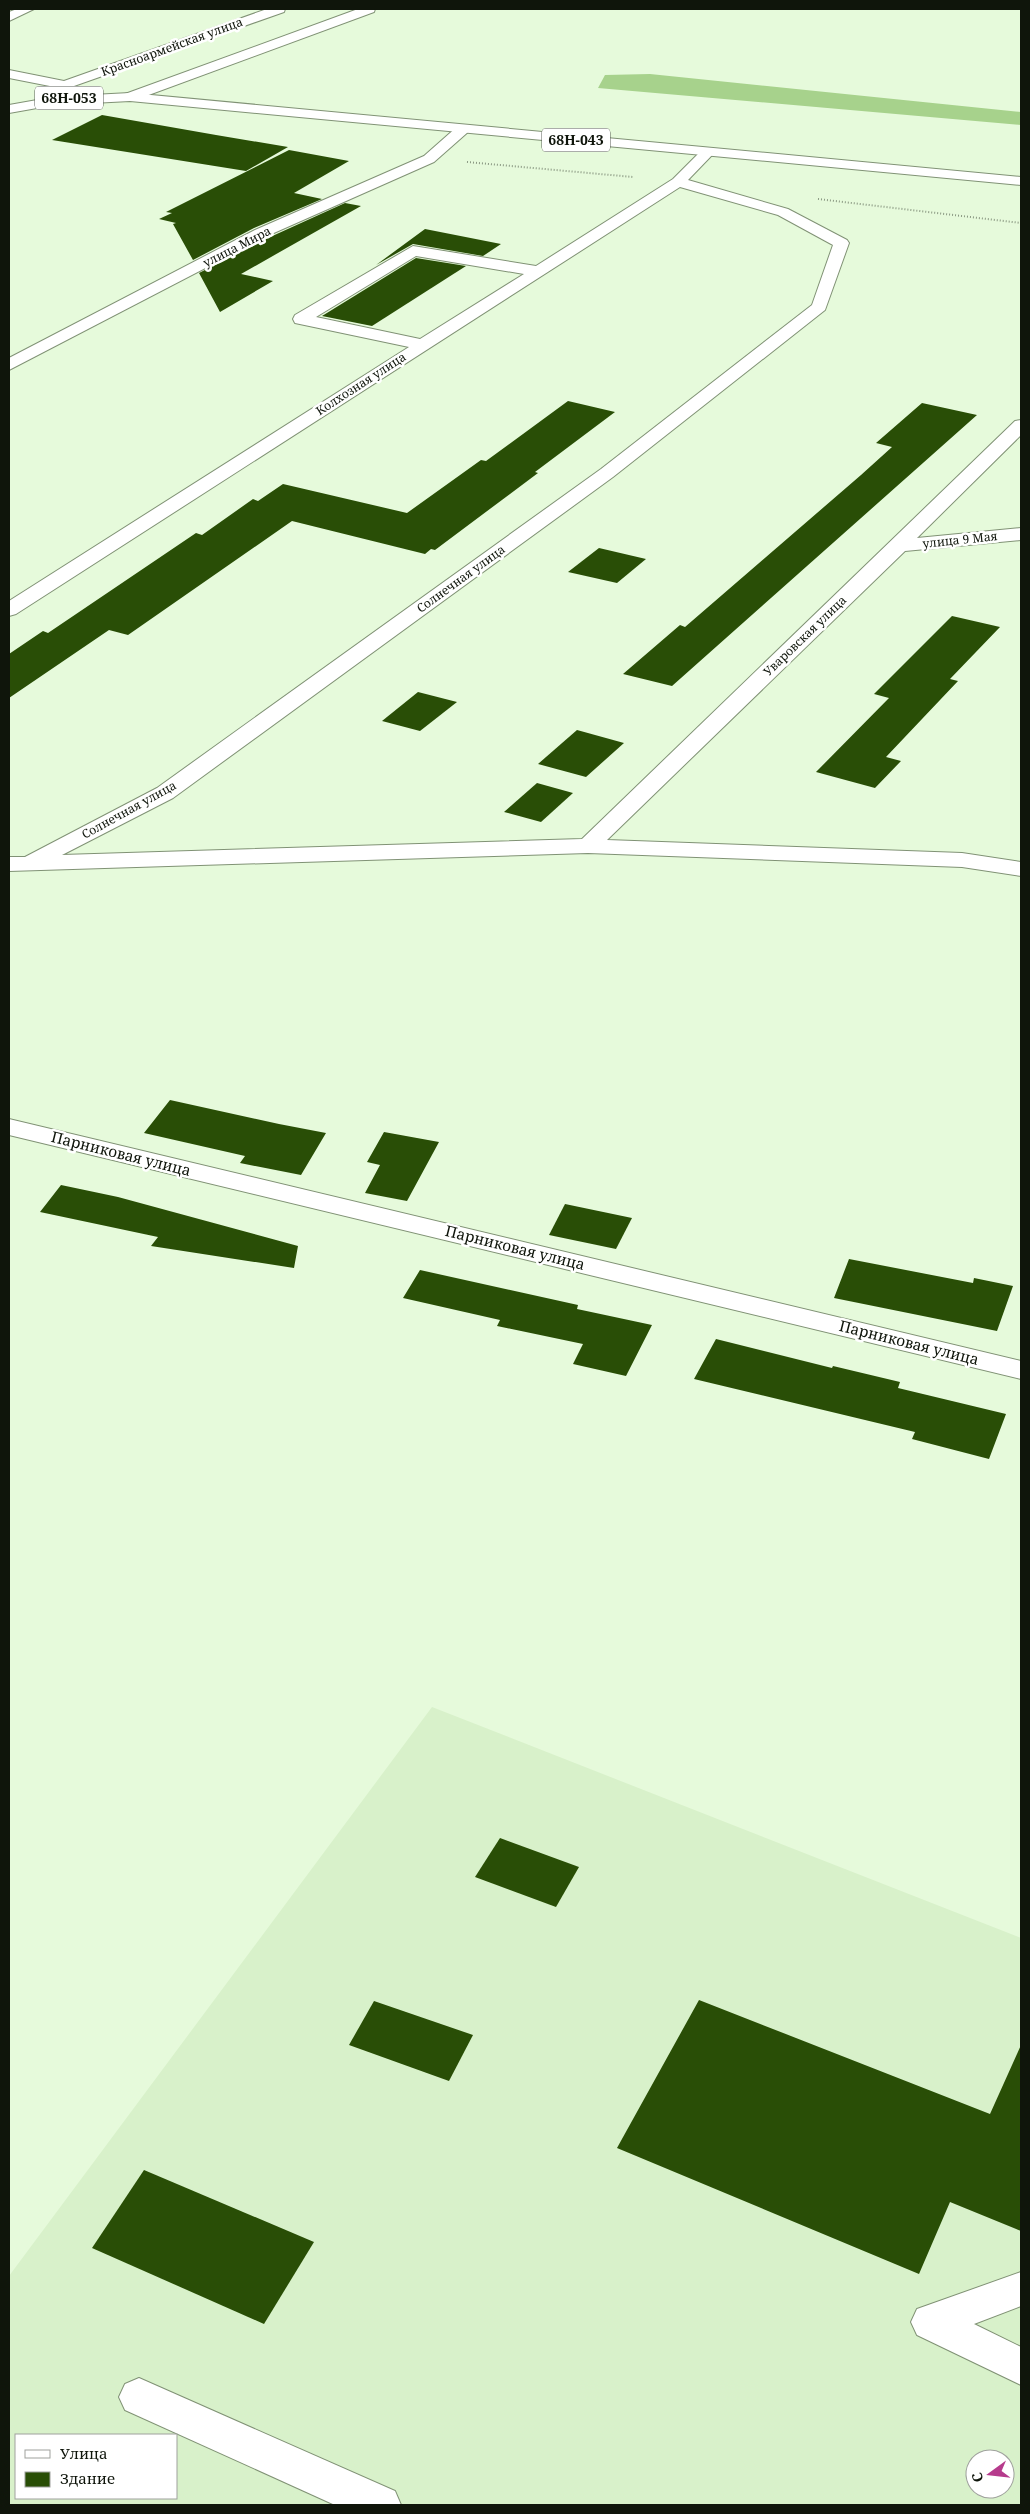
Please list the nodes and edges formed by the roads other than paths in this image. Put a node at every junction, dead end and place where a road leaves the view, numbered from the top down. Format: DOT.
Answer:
graph roads {
  1 [pos="28,9"];
  2 [pos="279,9"];
  3 [pos="370,9"];
  4 [pos="9,17"];
  5 [pos="9,74"];
  6 [pos="66,85"];
  7 [pos="130,97"];
  8 [pos="77,98"];
  9 [pos="9,109"];
  10 [pos="463,129"];
  11 [pos="708,152"];
  12 [pos="1021,181"];
  13 [pos="678,182"];
  14 [pos="538,271"];
  15 [pos="423,345"];
  16 [pos="9,364"];
  17 [pos="1021,425"];
  18 [pos="1021,534"];
  19 [pos="899,546"];
  20 [pos="9,610"];
  21 [pos="588,846"];
  22 [pos="19,864"];
  23 [pos="1021,869"];
  24 [pos="9,1127"];
  25 [pos="1021,1370"];
  26 [pos="1021,2289"];
  27 [pos="1021,2367"];
  28 [pos="139,2397"];
  29 [pos="380,2505"];
  1 -- 4 [label="street"];
  2 -- 6 [label="street, Красноармейская улица"];
  3 -- 7 [label="street"];
  5 -- 6 [label="street"];
  6 -- 8 [label="street"];
  7 -- 8 [label="street, Красноармейская улица / 68Н-053"];
  7 -- 10 [label="street, 68Н-043"];
  8 -- 9 [label="street, Красноармейская улица / 68Н-053"];
  10 -- 11 [label="street, 68Н-043"];
  10 -- 16 [label="street, улица Мира"];
  11 -- 12 [label="street, 68Н-043"];
  11 -- 13 [label="street, Колхозная улица"];
  13 -- 14 [label="street, Колхозная улица"];
  13 -- 22 [label="street, Солнечная улица"];
  14 -- 15 [label="street, Колхозная улица"];
  14 -- 15 [label="street"];
  15 -- 20 [label="street, Колхозная улица"];
  17 -- 19 [label="street, Уваровская улица"];
  18 -- 19 [label="street, улица 9 Мая"];
  19 -- 21 [label="street, Уваровская улица"];
  21 -- 22 [label="street"];
  21 -- 23 [label="street"];
  24 -- 25 [label="street, Парниковая улица"];
  26 -- 27 [label="street"];
  28 -- 29 [label="street"];
}
